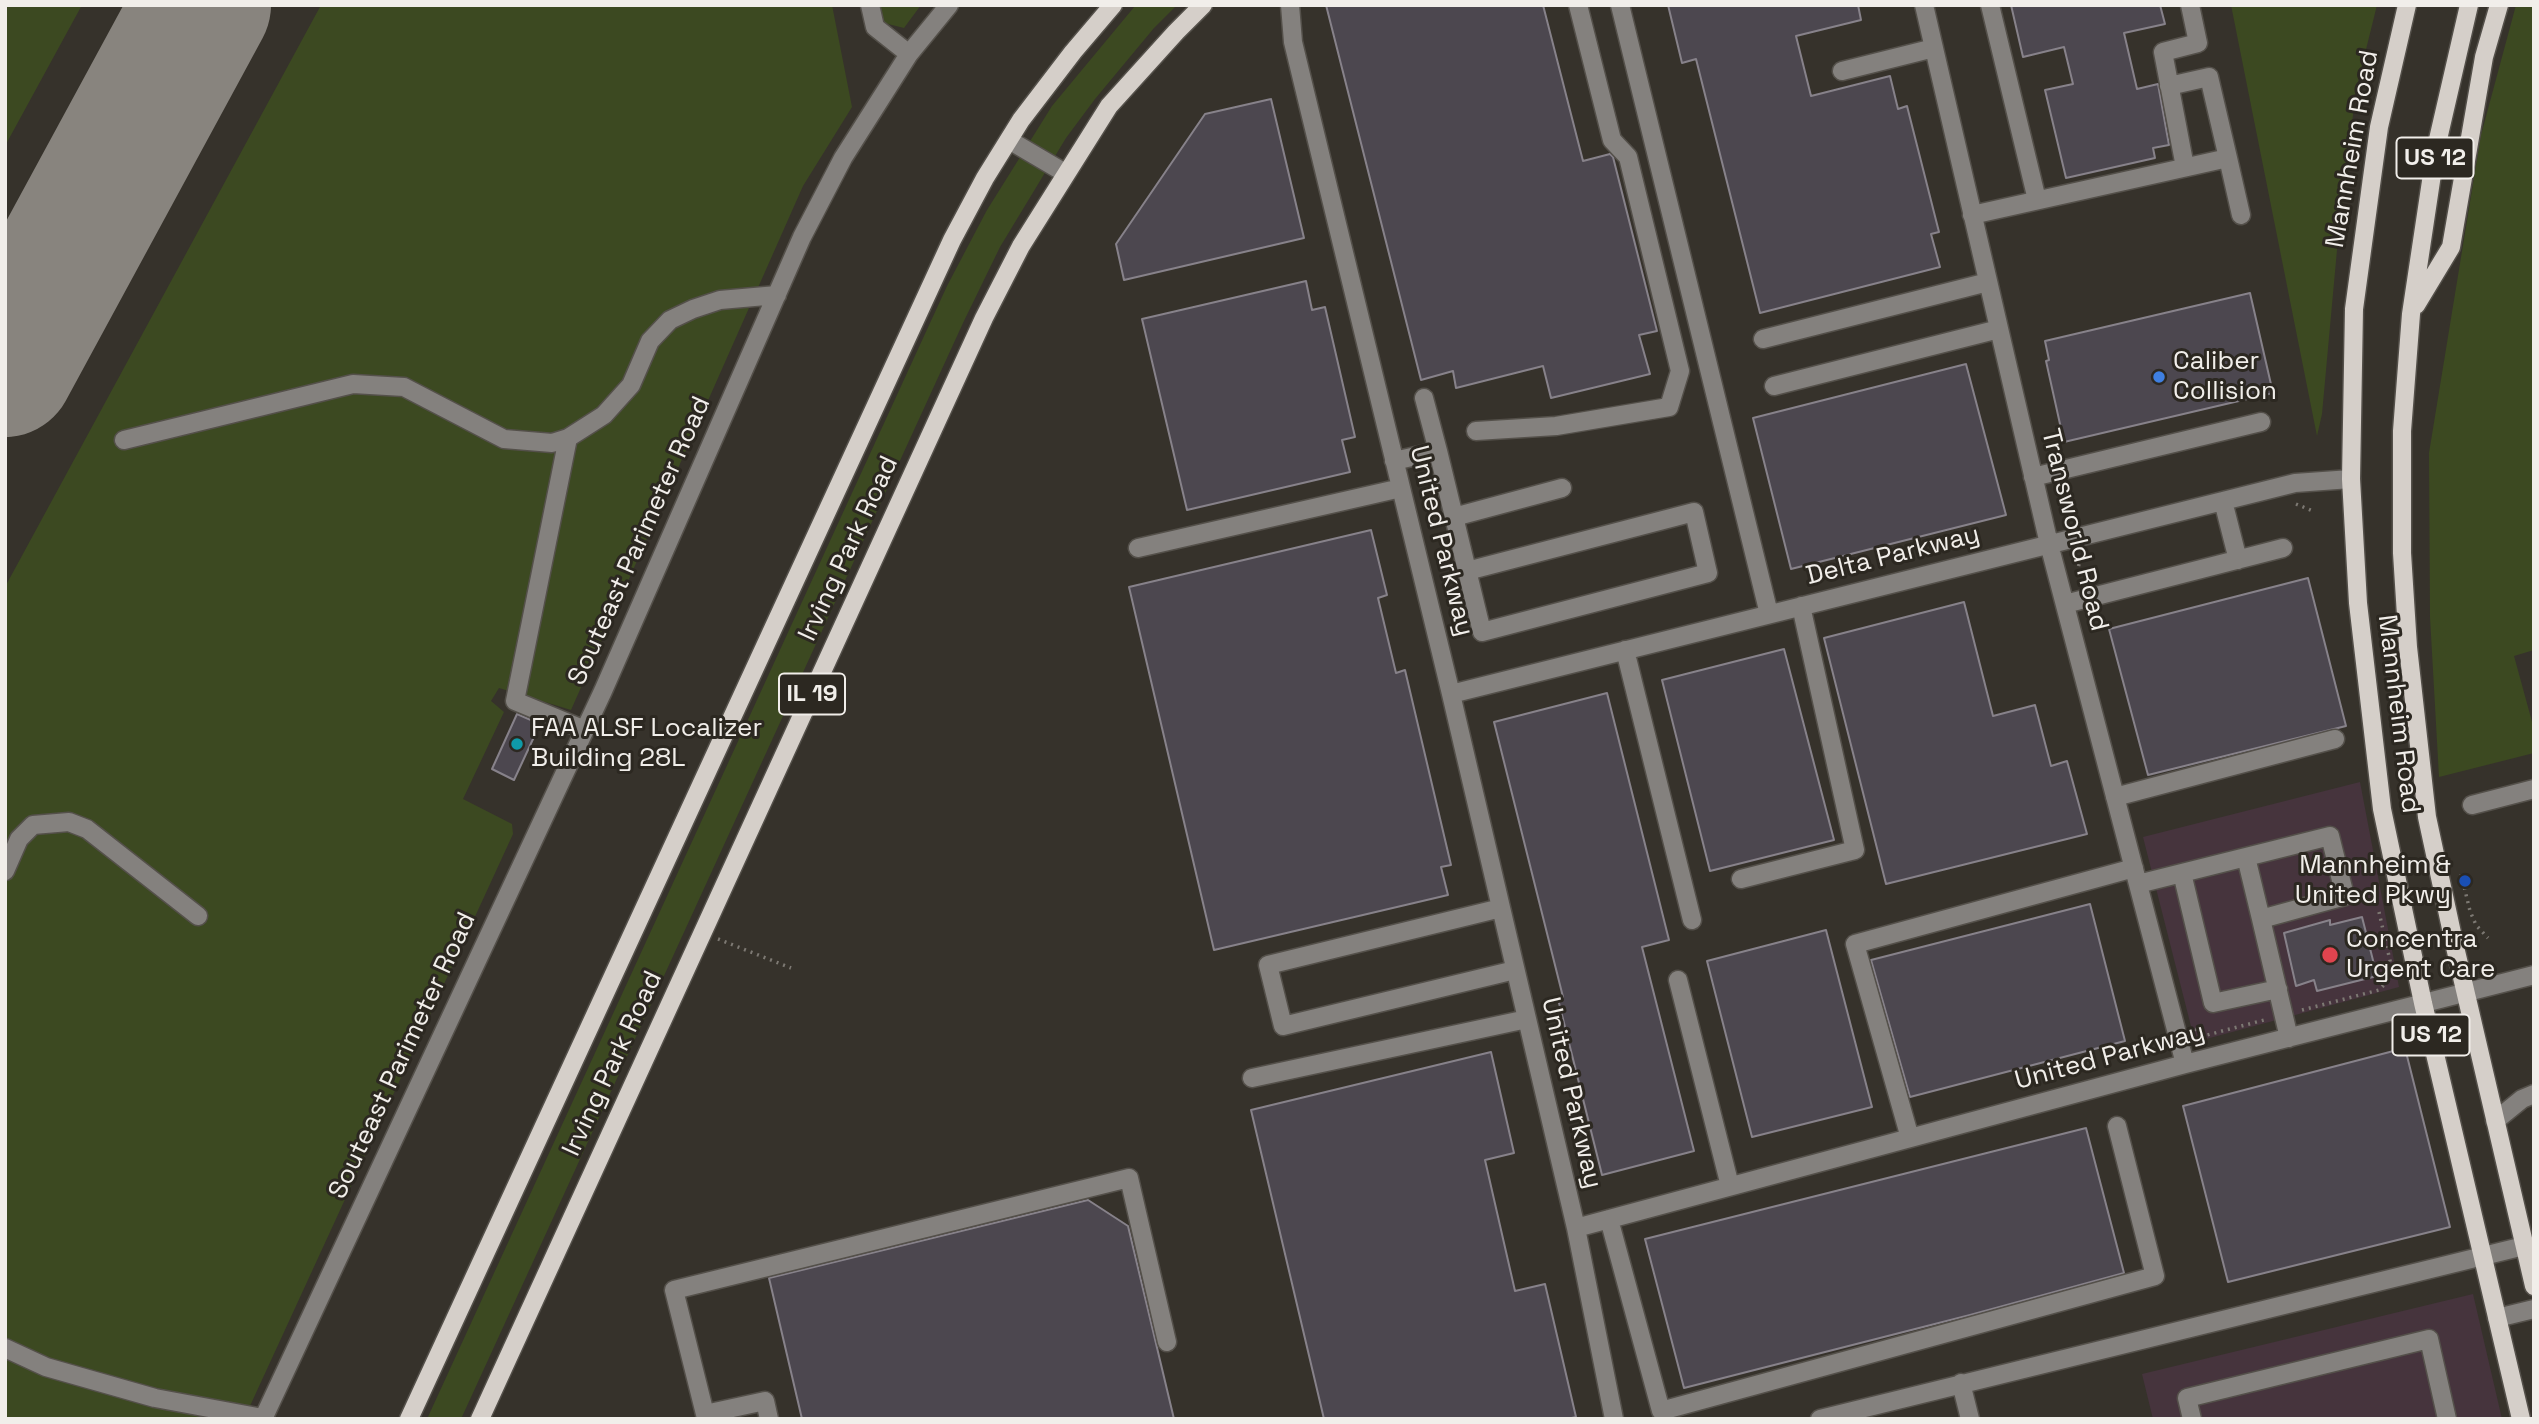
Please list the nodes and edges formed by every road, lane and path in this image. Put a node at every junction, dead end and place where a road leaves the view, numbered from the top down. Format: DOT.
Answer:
graph roads {
  1 [pos="870,5"];
  2 [pos="949,5"];
  3 [pos="1113,5"];
  4 [pos="1203,5"];
  5 [pos="1290,5"];
  6 [pos="1578,5"];
  7 [pos="1620,5"];
  8 [pos="1924,5"];
  9 [pos="1990,5"];
  10 [pos="2190,5"];
  11 [pos="2407,5"];
  12 [pos="2469,5"];
  13 [pos="2498,5"];
  14 [pos="1934,48"];
  15 [pos="909,54"];
  16 [pos="1842,71"];
  17 [pos="2169,86"];
  18 [pos="1009,140"];
  19 [pos="2228,158"];
  20 [pos="2185,167"];
  21 [pos="1065,173"];
  22 [pos="2038,200"];
  23 [pos="1972,215"];
  24 [pos="2241,215"];
  25 [pos="1988,282"];
  26 [pos="777,295"];
  27 [pos="2411,314"];
  28 [pos="1999,329"];
  29 [pos="1763,339"];
  30 [pos="1774,386"];
  31 [pos="1424,398"];
  32 [pos="2261,422"];
  33 [pos="1476,432"];
  34 [pos="568,438"];
  35 [pos="124,440"];
  36 [pos="1438,451"];
  37 [pos="1394,461"];
  38 [pos="2033,477"];
  39 [pos="2351,479"];
  40 [pos="1401,488"];
  41 [pos="1562,488"];
  42 [pos="2223,500"];
  43 [pos="1454,517"];
  44 [pos="2049,544"];
  45 [pos="1138,548"];
  46 [pos="2283,548"];
  47 [pos="2238,560"];
  48 [pos="1467,571"];
  49 [pos="2065,604"];
  50 [pos="1801,606"];
  51 [pos="1769,614"];
  52 [pos="1625,650"];
  53 [pos="1451,694"];
  54 [pos="585,730"];
  55 [pos="2335,739"];
  56 [pos="2534,789"];
  57 [pos="2115,797"];
  58 [pos="2472,805"];
  59 [pos="2246,857"];
  60 [pos="5,871"];
  61 [pos="2182,873"];
  62 [pos="2460,873"];
  63 [pos="2136,876"];
  64 [pos="1741,879"];
  65 [pos="1501,908"];
  66 [pos="198,916"];
  67 [pos="2261,919"];
  68 [pos="1692,920"];
  69 [pos="702,932"];
  70 [pos="2488,938"];
  71 [pos="791,968"];
  72 [pos="1515,970"];
  73 [pos="2534,975"];
  74 [pos="1678,980"];
  75 [pos="2278,989"];
  76 [pos="2465,993"];
  77 [pos="2423,1003"];
  78 [pos="1527,1019"];
  79 [pos="2289,1038"];
  80 [pos="2185,1064"];
  81 [pos="1252,1078"];
  82 [pos="2534,1094"];
  83 [pos="2495,1121"];
  84 [pos="2118,1126"];
  85 [pos="1910,1138"];
  86 [pos="1730,1186"];
  87 [pos="1609,1219"];
  88 [pos="1576,1228"];
  89 [pos="2524,1247"];
  90 [pos="2482,1256"];
  91 [pos="2534,1286"];
  92 [pos="2534,1309"];
  93 [pos="2497,1318"];
  94 [pos="1167,1342"];
  95 [pos="5,1348"];
  96 [pos="1961,1383"];
  97 [pos="705,1416"];
  98 [pos="263,1419"];
  99 [pos="409,1419"];
  100 [pos="480,1419"];
  101 [pos="769,1419"];
  102 [pos="1614,1419"];
  103 [pos="1820,1419"];
  104 [pos="1970,1419"];
  105 [pos="2192,1419"];
  106 [pos="2447,1419"];
  107 [pos="2521,1419"];
  1 -- 15 [label="street"];
  2 -- 15 [label="street, Souteast Parimeter Road"];
  3 -- 18 [label="main road, Irving Park Road / IL 19"];
  4 -- 21 [label="main road, Irving Park Road / IL 19"];
  5 -- 37 [label="street, United Parkway"];
  6 -- 33 [label="street"];
  7 -- 51 [label="street"];
  8 -- 14 [label="street, Transworld Road"];
  9 -- 22 [label="street"];
  10 -- 17 [label="street"];
  11 -- 39 [label="main road, Mannheim Road / US 12"];
  12 -- 27 [label="main road, Mannheim Road / US 12"];
  13 -- 27 [label="main road"];
  14 -- 16 [label="street"];
  14 -- 23 [label="street, Transworld Road"];
  15 -- 26 [label="street, Souteast Parimeter Road"];
  17 -- 19 [label="street"];
  17 -- 20 [label="street"];
  18 -- 21 [label="street"];
  18 -- 99 [label="main road, Irving Park Road / IL 19"];
  19 -- 20 [label="street"];
  19 -- 24 [label="street"];
  20 -- 22 [label="street"];
  21 -- 69 [label="main road, Irving Park Road / IL 19"];
  22 -- 23 [label="street"];
  23 -- 25 [label="street, Transworld Road"];
  25 -- 28 [label="street, Transworld Road"];
  25 -- 29 [label="street"];
  26 -- 34 [label="street"];
  26 -- 54 [label="street, Souteast Parimeter Road"];
  27 -- 76 [label="main road, Mannheim Road / US 12"];
  28 -- 30 [label="street"];
  28 -- 38 [label="street, Transworld Road"];
  31 -- 36 [label="street"];
  32 -- 38 [label="street"];
  34 -- 35 [label="street"];
  34 -- 54 [label="street"];
  36 -- 37 [label="street"];
  36 -- 43 [label="street"];
  37 -- 40 [label="street, United Parkway"];
  38 -- 44 [label="street, Transworld Road"];
  39 -- 42 [label="street, Delta Parkway"];
  39 -- 77 [label="main road, Mannheim Road / US 12"];
  40 -- 45 [label="street"];
  40 -- 53 [label="street, United Parkway"];
  41 -- 43 [label="street"];
  42 -- 44 [label="street, Delta Parkway"];
  42 -- 47 [label="street"];
  43 -- 48 [label="street"];
  44 -- 49 [label="street, Transworld Road"];
  44 -- 50 [label="street, Delta Parkway"];
  46 -- 47 [label="street"];
  47 -- 49 [label="street"];
  48 -- 48 [label="street"];
  49 -- 57 [label="street, Transworld Road"];
  50 -- 51 [label="street, Delta Parkway"];
  50 -- 64 [label="street"];
  51 -- 52 [label="street, Delta Parkway"];
  52 -- 53 [label="street, Delta Parkway"];
  52 -- 68 [label="street"];
  53 -- 65 [label="street, United Parkway"];
  54 -- 98 [label="street, Souteast Parimeter Road"];
  55 -- 57 [label="street"];
  56 -- 58 [label="street"];
  57 -- 63 [label="street, Transworld Road"];
  59 -- 61 [label="street"];
  59 -- 67 [label="street"];
  59 -- 67 [label="street"];
  60 -- 66 [label="street"];
  61 -- 63 [label="street"];
  61 -- 75 [label="street"];
  62 -- 70 [label="path"];
  63 -- 80 [label="street, Transworld Road"];
  63 -- 85 [label="street"];
  65 -- 72 [label="street, United Parkway"];
  65 -- 72 [label="street"];
  67 -- 75 [label="street"];
  69 -- 71 [label="path"];
  69 -- 100 [label="main road, Irving Park Road / IL 19"];
  72 -- 78 [label="street, United Parkway"];
  73 -- 76 [label="street, United Parkway"];
  74 -- 86 [label="street"];
  75 -- 79 [label="street"];
  76 -- 77 [label="street, United Parkway"];
  76 -- 83 [label="main road, Mannheim Road / US 12"];
  77 -- 79 [label="street, United Parkway"];
  77 -- 90 [label="main road, Mannheim Road / US 12"];
  78 -- 81 [label="street"];
  78 -- 88 [label="street, United Parkway"];
  79 -- 80 [label="street, United Parkway"];
  80 -- 85 [label="street, United Parkway"];
  82 -- 83 [label="street"];
  83 -- 89 [label="main road, Mannheim Road / US 12"];
  84 -- 87 [label="street"];
  85 -- 86 [label="street, United Parkway"];
  86 -- 87 [label="street, United Parkway"];
  87 -- 88 [label="street, United Parkway"];
  88 -- 102 [label="street"];
  89 -- 90 [label="street"];
  89 -- 91 [label="main road, Mannheim Road / US 12"];
  90 -- 93 [label="main road, Mannheim Road / US 12"];
  90 -- 96 [label="street"];
  92 -- 93 [label="street"];
  93 -- 107 [label="main road, Mannheim Road / US 12"];
  94 -- 97 [label="street"];
  95 -- 98 [label="street"];
  96 -- 103 [label="street"];
  96 -- 104 [label="street"];
  97 -- 101 [label="street"];
  105 -- 106 [label="street"];
}
